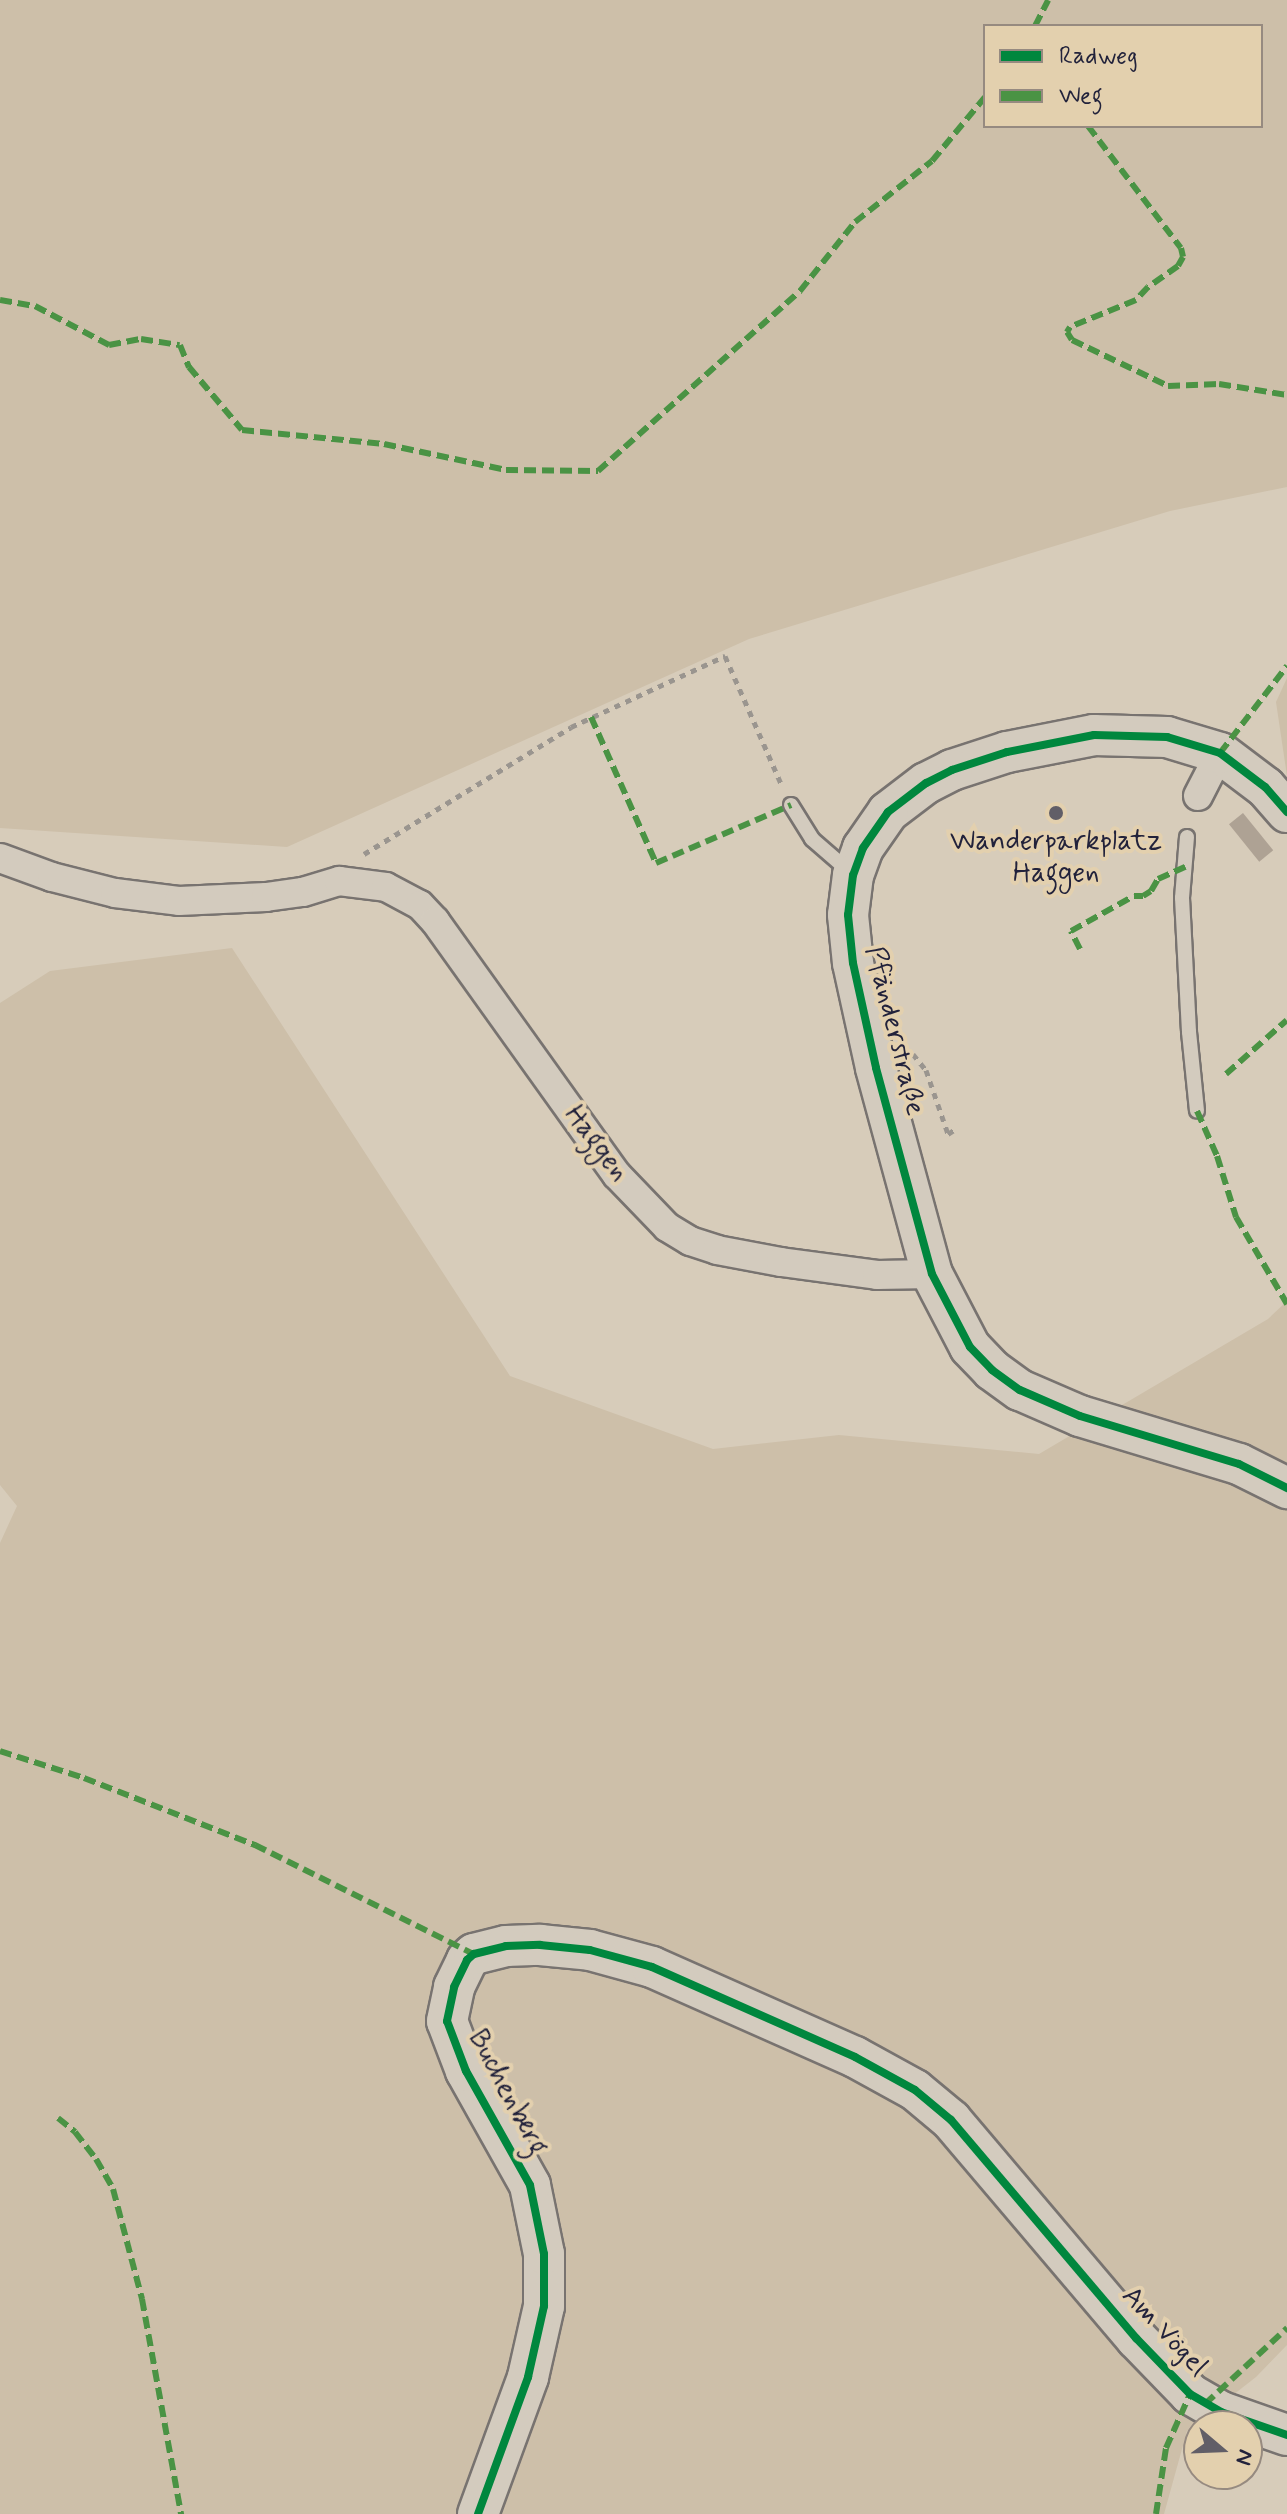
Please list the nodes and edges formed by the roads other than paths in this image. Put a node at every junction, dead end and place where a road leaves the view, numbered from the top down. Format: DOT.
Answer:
graph roads {
  1 [pos="1220,753"];
  2 [pos="1198,796"];
  3 [pos="791,805"];
  4 [pos="1287,812"];
  5 [pos="1187,837"];
  6 [pos="0,858"];
  7 [pos="853,875"];
  8 [pos="1197,1111"];
  9 [pos="932,1274"];
  10 [pos="1287,1488"];
  11 [pos="1037,2219"];
  12 [pos="1287,2435"];
  13 [pos="478,2514"];
  1 -- 2 [label="street"];
  1 -- 4 [label="street, Pfänderstraße"];
  1 -- 7 [label="street, Pfänderstraße"];
  3 -- 7 [label="lane"];
  5 -- 8 [label="lane"];
  6 -- 9 [label="street, Haggen"];
  7 -- 9 [label="street, Pfänderstraße"];
  9 -- 10 [label="street, Pfänderstraße"];
  11 -- 12 [label="street, Am Vögel"];
  11 -- 13 [label="street, Buchenberg"];
}
